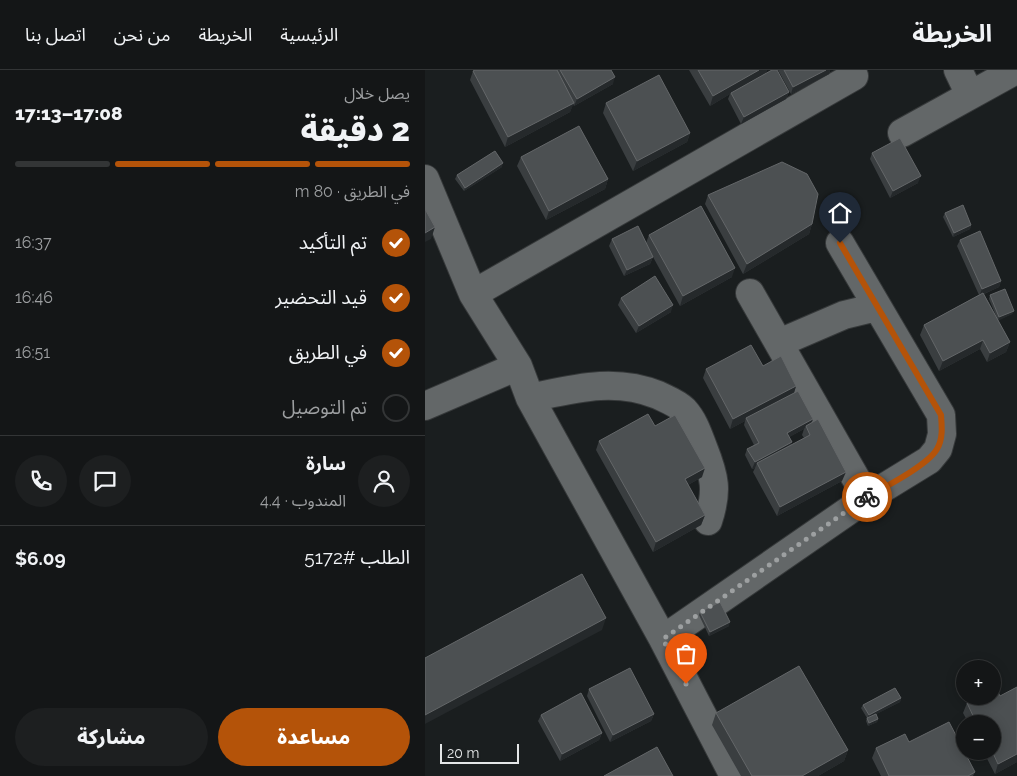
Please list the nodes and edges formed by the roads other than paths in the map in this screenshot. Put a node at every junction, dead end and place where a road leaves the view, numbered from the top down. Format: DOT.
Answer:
graph roads {
  1 [pos="958,70"];
  2 [pos="1015,70"];
  3 [pos="854,76"];
  4 [pos="970,95"];
  5 [pos="902,133"];
  6 [pos="425,179"];
  7 [pos="840,243"];
  8 [pos="750,293"];
  9 [pos="473,294"];
  10 [pos="877,307"];
  11 [pos="779,343"];
  12 [pos="518,366"];
  13 [pos="530,398"];
  14 [pos="425,406"];
  15 [pos="867,498"];
  16 [pos="707,521"];
  17 [pos="663,639"];
  18 [pos="734,776"];
  1 -- 4 [label="street"];
  2 -- 4 [label="street"];
  3 -- 9 [label="street"];
  4 -- 5 [label="street"];
  6 -- 9 [label="street"];
  7 -- 10 [label="street"];
  8 -- 11 [label="street"];
  9 -- 12 [label="street"];
  10 -- 11 [label="street"];
  10 -- 15 [label="street"];
  11 -- 15 [label="street"];
  12 -- 13 [label="street"];
  12 -- 14 [label="street"];
  13 -- 16 [label="street"];
  13 -- 17 [label="street"];
  15 -- 17 [label="street"];
  17 -- 18 [label="street"];
}
